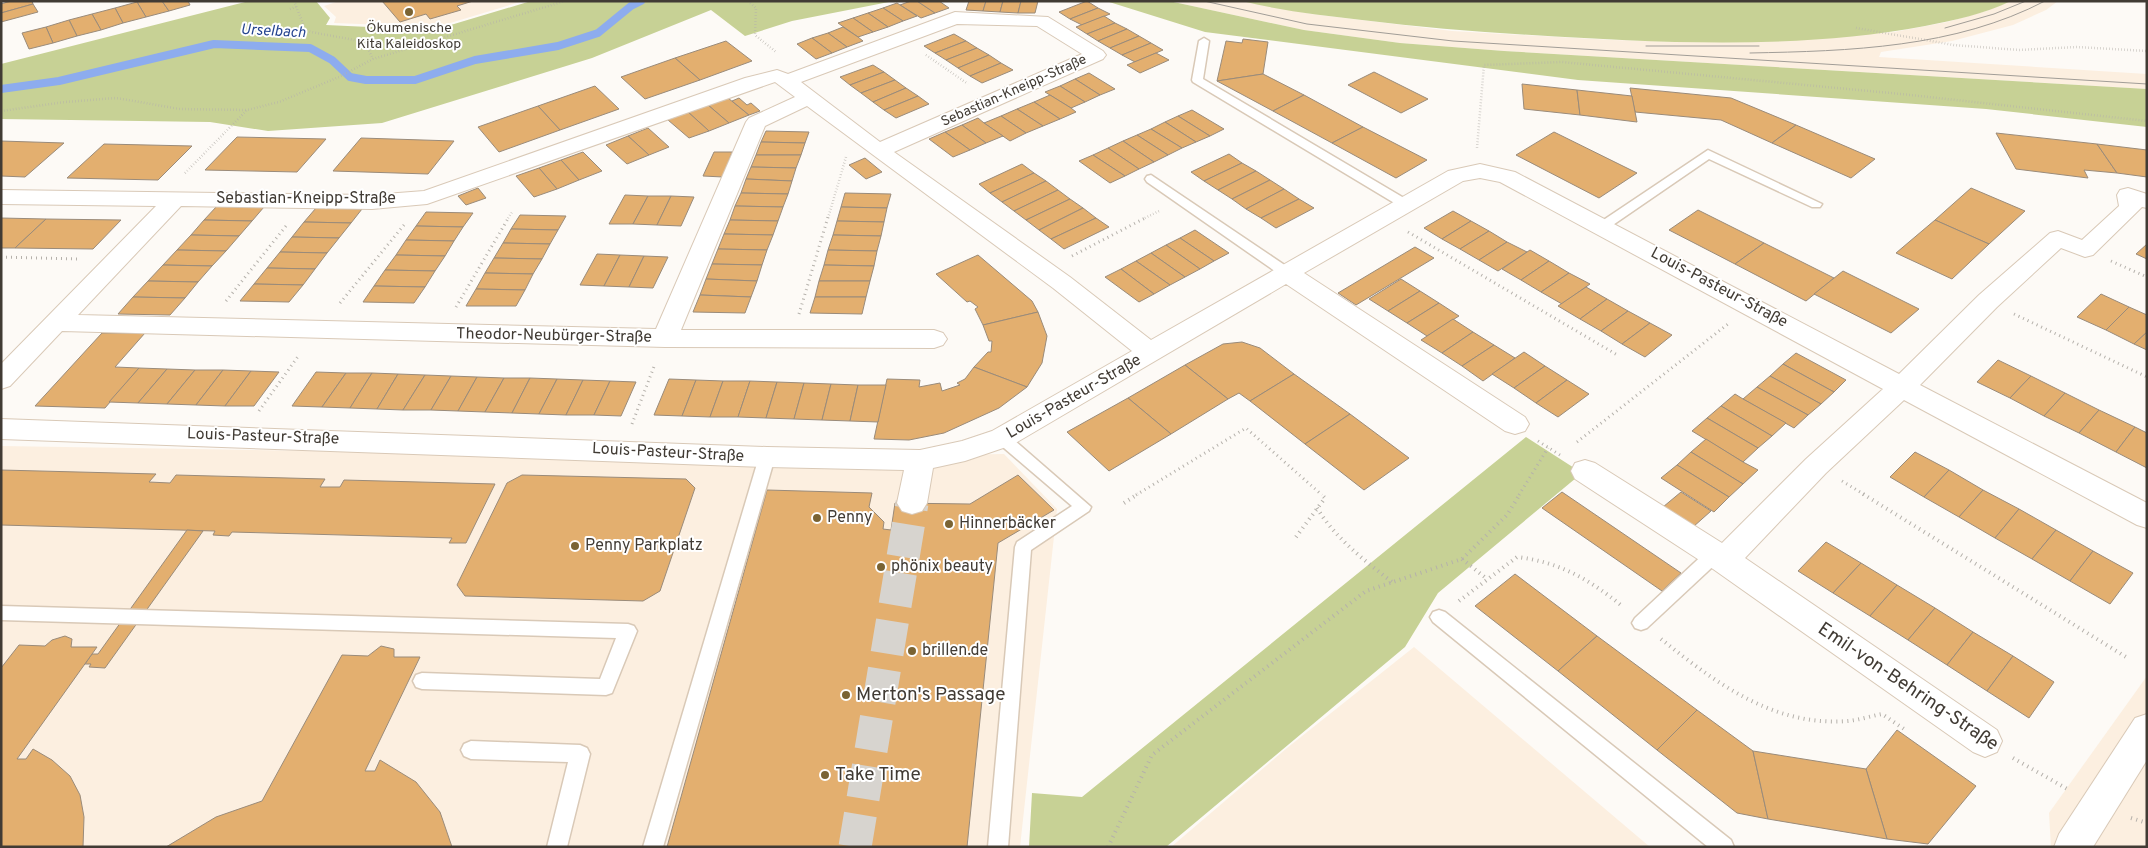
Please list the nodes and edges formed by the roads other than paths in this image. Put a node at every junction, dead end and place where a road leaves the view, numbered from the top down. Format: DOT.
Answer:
graph roads {
  1 [pos="1204,41"];
  2 [pos="782,79"];
  3 [pos="809,98"];
  4 [pos="870,145"];
  5 [pos="1151,179"];
  6 [pos="1,197"];
  7 [pos="167,199"];
  8 [pos="2147,201"];
  9 [pos="1405,204"];
  10 [pos="1816,204"];
  11 [pos="1603,226"];
  12 [pos="1287,273"];
  13 [pos="57,323"];
  14 [pos="665,338"];
  15 [pos="934,339"];
  16 [pos="1151,353"];
  17 [pos="1,380"];
  18 [pos="1903,386"];
  19 [pos="1516,424"];
  20 [pos="1,429"];
  21 [pos="1002,438"];
  22 [pos="767,457"];
  23 [pos="920,460"];
  24 [pos="1577,460"];
  25 [pos="912,503"];
  26 [pos="2147,517"];
  27 [pos="1719,557"];
  28 [pos="1,613"];
  29 [pos="1439,617"];
  30 [pos="1641,622"];
  31 [pos="422,681"];
  32 [pos="2147,729"];
  33 [pos="1985,741"];
  34 [pos="471,750"];
  35 [pos="557,847"];
  36 [pos="653,847"];
  37 [pos="998,847"];
  38 [pos="1724,847"];
  39 [pos="2072,847"];
  1 -- 9 [label="lane"];
  2 -- 3 [label="street"];
  2 -- 4 [label="street, Sebastian-Kneipp-Straße"];
  2 -- 7 [label="street, Sebastian-Kneipp-Straße"];
  3 -- 4 [label="street"];
  3 -- 14 [label="street"];
  4 -- 16 [label="street"];
  5 -- 12 [label="lane"];
  6 -- 7 [label="street, Sebastian-Kneipp-Straße"];
  7 -- 13 [label="street"];
  8 -- 18 [label="street"];
  9 -- 11 [label="street, Louis-Pasteur-Straße"];
  9 -- 12 [label="street, Louis-Pasteur-Straße"];
  10 -- 11 [label="lane"];
  11 -- 18 [label="street, Louis-Pasteur-Straße"];
  12 -- 16 [label="street, Louis-Pasteur-Straße"];
  12 -- 19 [label="street"];
  13 -- 14 [label="street, Theodor-Neubürger-Straße"];
  13 -- 17 [label="street"];
  14 -- 15 [label="street, Theodor-Neubürger-Straße"];
  16 -- 21 [label="street, Louis-Pasteur-Straße"];
  18 -- 26 [label="street, Louis-Pasteur-Straße"];
  18 -- 27 [label="street"];
  20 -- 22 [label="street, Louis-Pasteur-Straße"];
  21 -- 23 [label="street, Louis-Pasteur-Straße"];
  21 -- 37 [label="lane"];
  22 -- 23 [label="street, Louis-Pasteur-Straße"];
  22 -- 36 [label="lane"];
  23 -- 25 [label="street"];
  24 -- 27 [label="street, Emil-von-Behring-Straße"];
  27 -- 30 [label="lane"];
  27 -- 33 [label="street, Emil-von-Behring-Straße"];
  28 -- 31 [label="lane"];
  29 -- 38 [label="lane"];
  32 -- 39 [label="street"];
  34 -- 35 [label="lane"];
}
